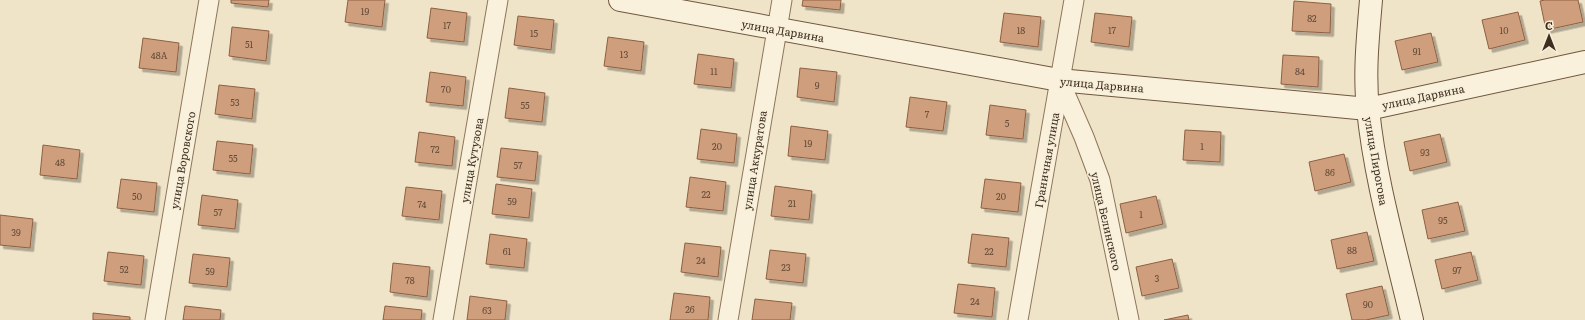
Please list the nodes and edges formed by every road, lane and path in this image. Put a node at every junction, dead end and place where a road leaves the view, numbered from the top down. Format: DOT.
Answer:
graph roads {
  1 [pos="209,0"];
  2 [pos="498,0"];
  3 [pos="620,0"];
  4 [pos="782,0"];
  5 [pos="1074,0"];
  6 [pos="1371,0"];
  7 [pos="776,29"];
  8 [pos="1585,62"];
  9 [pos="1060,80"];
  10 [pos="1368,109"];
  11 [pos="155,320"];
  12 [pos="443,320"];
  13 [pos="728,320"];
  14 [pos="1018,320"];
  15 [pos="1129,320"];
  16 [pos="1412,320"];
  1 -- 11 [label="street, улица Воровского"];
  2 -- 12 [label="street, улица Кутузова"];
  3 -- 7 [label="street, улица Дарвина"];
  4 -- 7 [label="street, улица Аккуратова"];
  5 -- 9 [label="street, Граничная улица"];
  6 -- 10 [label="street, улица Пирогова"];
  7 -- 9 [label="street, улица Дарвина"];
  7 -- 13 [label="street, улица Аккуратова"];
  8 -- 10 [label="street, улица Дарвина"];
  9 -- 10 [label="street, улица Дарвина"];
  9 -- 14 [label="street, Граничная улица"];
  9 -- 15 [label="street, улица Белинского"];
  10 -- 16 [label="street, улица Пирогова"];
}
